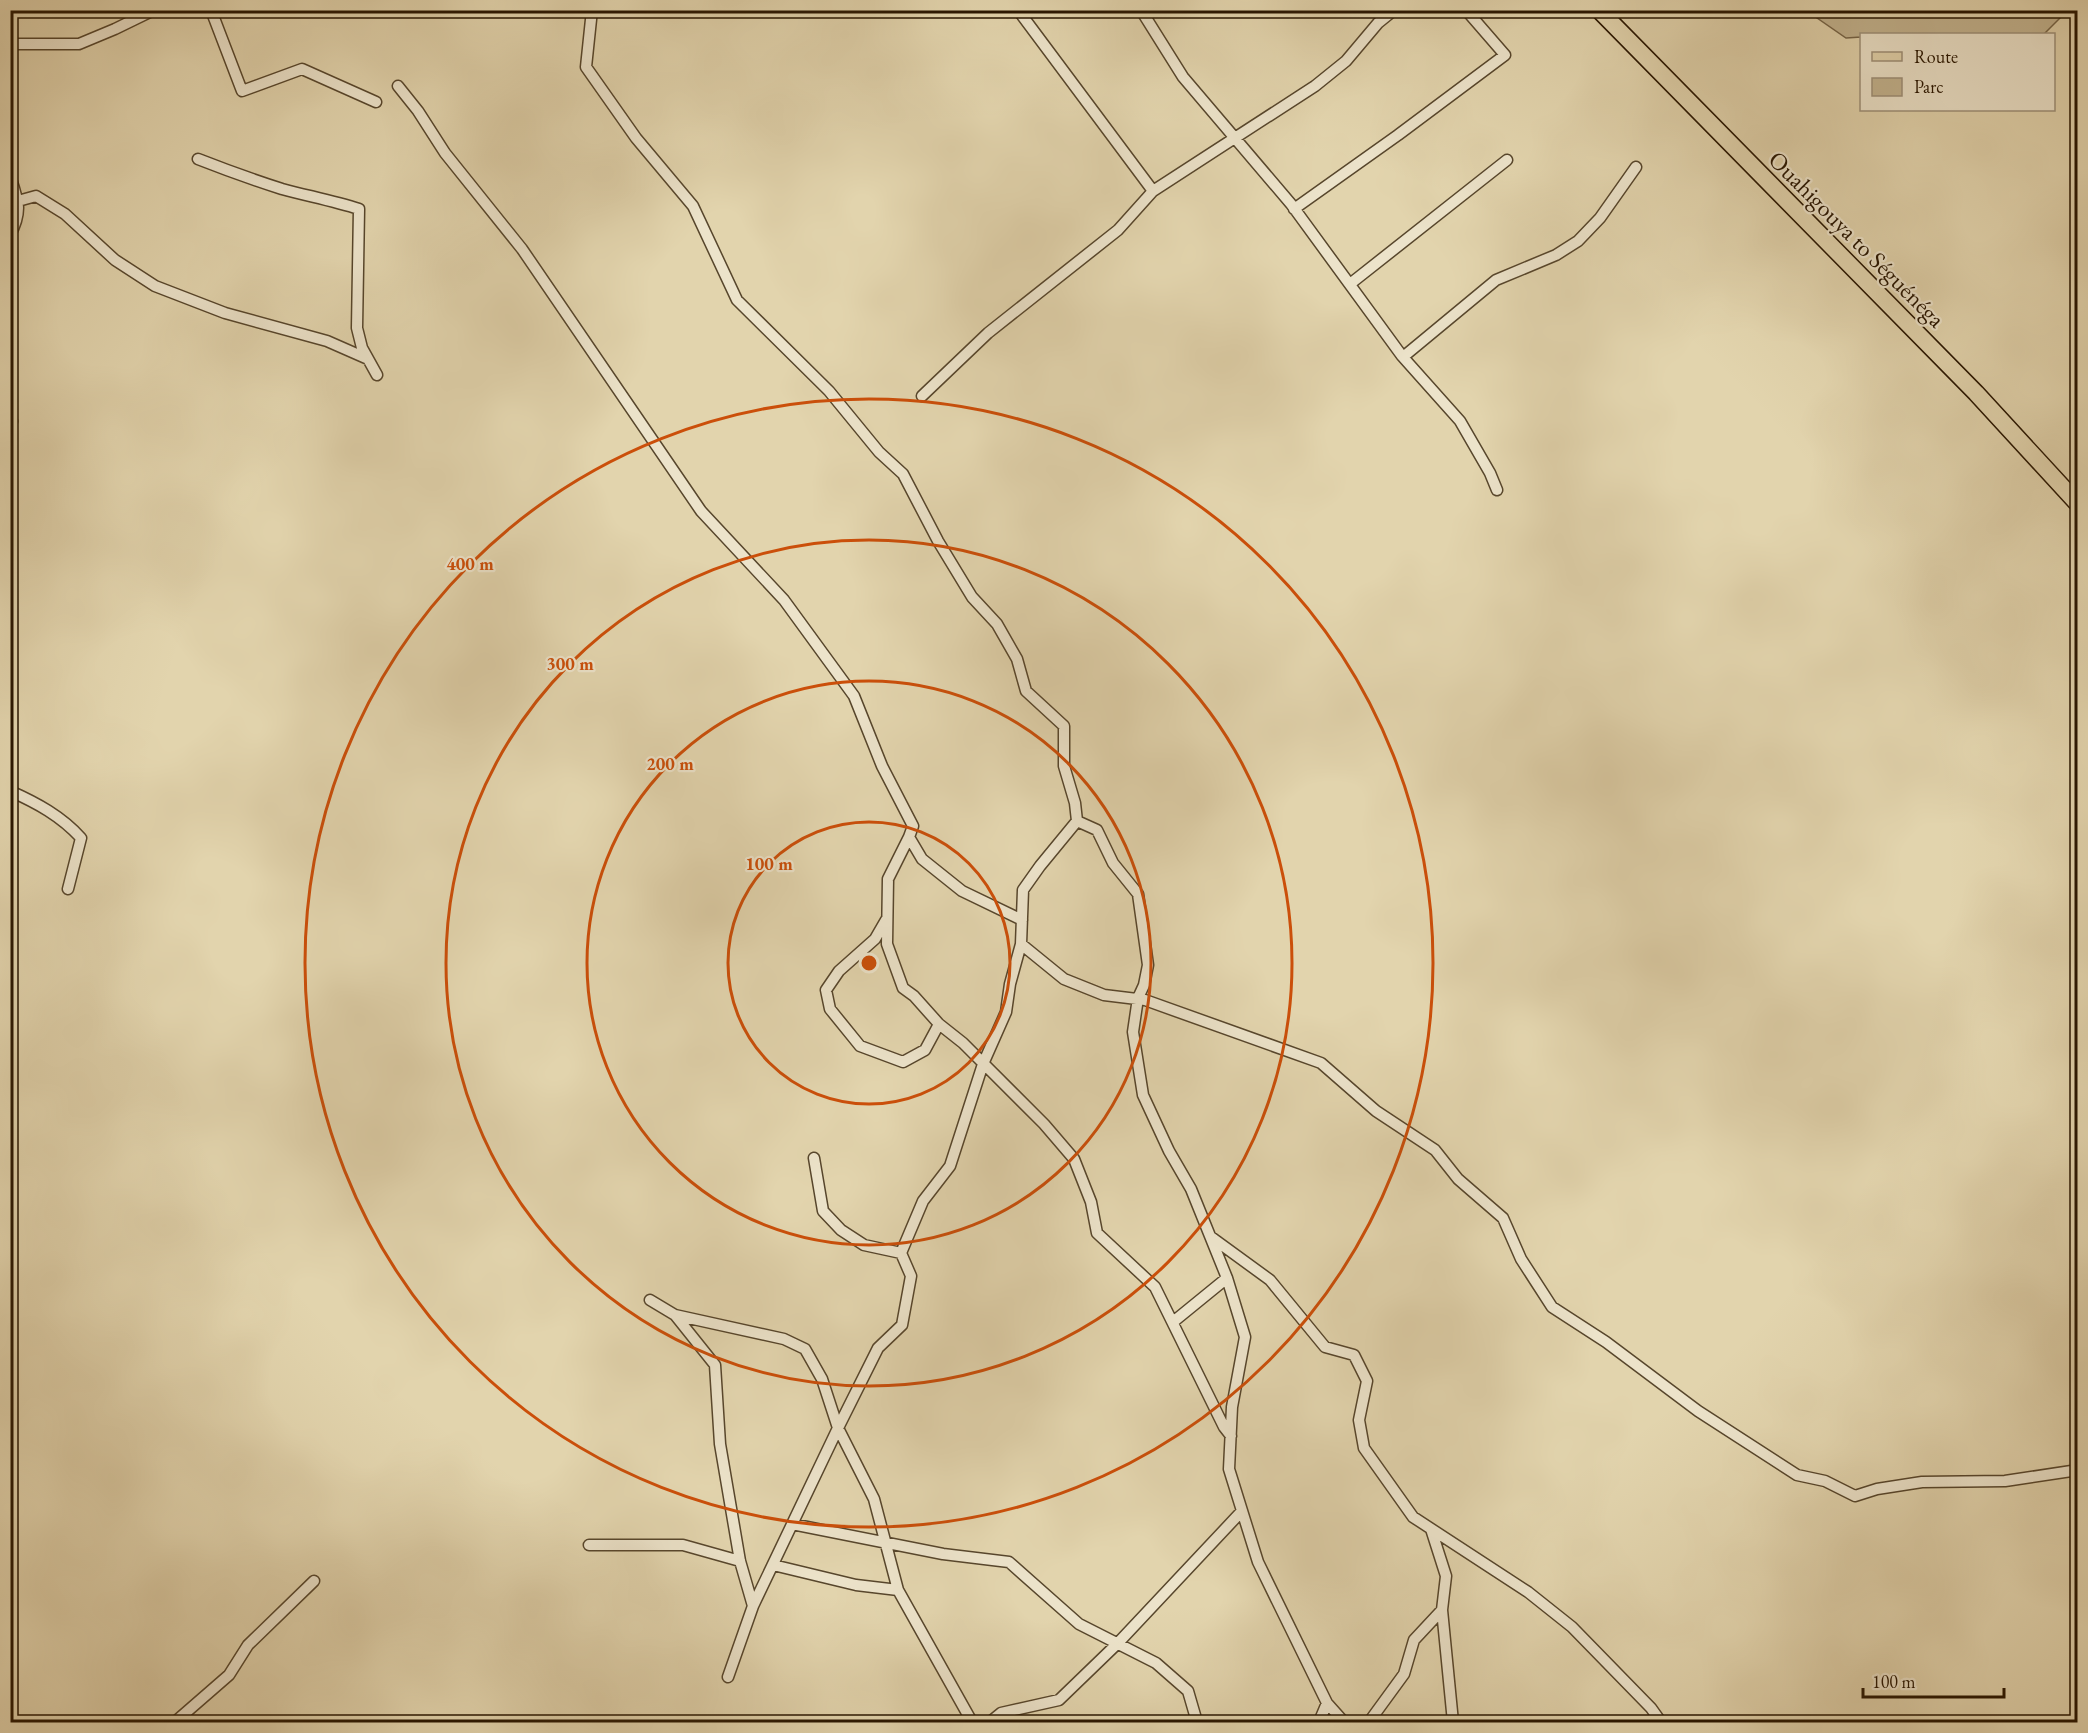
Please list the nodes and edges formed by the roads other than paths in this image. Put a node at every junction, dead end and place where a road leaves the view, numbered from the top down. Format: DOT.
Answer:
graph roads {
  1 [pos="154,10"];
  2 [pos="211,10"];
  3 [pos="592,10"];
  4 [pos="1018,10"];
  5 [pos="1141,10"];
  6 [pos="1394,10"];
  7 [pos="1467,10"];
  8 [pos="1599,10"];
  9 [pos="10,44"];
  10 [pos="398,86"];
  11 [pos="376,102"];
  12 [pos="1236,139"];
  13 [pos="198,159"];
  14 [pos="1508,160"];
  15 [pos="1636,167"];
  16 [pos="10,176"];
  17 [pos="1153,191"];
  18 [pos="18,201"];
  19 [pos="1294,209"];
  20 [pos="10,235"];
  21 [pos="1350,284"];
  22 [pos="1403,357"];
  23 [pos="368,359"];
  24 [pos="377,375"];
  25 [pos="922,396"];
  26 [pos="10,418"];
  27 [pos="10,430"];
  28 [pos="1497,490"];
  29 [pos="2078,504"];
  30 [pos="10,791"];
  31 [pos="1077,821"];
  32 [pos="909,837"];
  33 [pos="68,889"];
  34 [pos="888,917"];
  35 [pos="1022,920"];
  36 [pos="1021,944"];
  37 [pos="1138,998"];
  38 [pos="939,1024"];
  39 [pos="984,1064"];
  40 [pos="814,1158"];
  41 [pos="1210,1236"];
  42 [pos="901,1253"];
  43 [pos="1227,1278"];
  44 [pos="650,1300"];
  45 [pos="675,1315"];
  46 [pos="1173,1322"];
  47 [pos="838,1428"];
  48 [pos="1231,1436"];
  49 [pos="2078,1470"];
  50 [pos="1242,1511"];
  51 [pos="792,1524"];
  52 [pos="1431,1529"];
  53 [pos="885,1542"];
  54 [pos="589,1545"];
  55 [pos="740,1561"];
  56 [pos="772,1565"];
  57 [pos="314,1581"];
  58 [pos="898,1590"];
  59 [pos="753,1606"];
  60 [pos="1442,1610"];
  61 [pos="1118,1643"];
  62 [pos="728,1677"];
  63 [pos="1327,1703"];
  64 [pos="175,1722"];
  65 [pos="972,1722"];
  66 [pos="990,1722"];
  67 [pos="1197,1722"];
  68 [pos="1319,1722"];
  69 [pos="1344,1722"];
  70 [pos="1369,1722"];
  71 [pos="1452,1722"];
  72 [pos="1661,1722"];
  1 -- 9 [label="street"];
  2 -- 11 [label="street"];
  3 -- 31 [label="street"];
  4 -- 17 [label="street"];
  5 -- 12 [label="street"];
  6 -- 12 [label="street"];
  7 -- 19 [label="street"];
  8 -- 29 [label="main road, Ouahigouya to Séguénéga"];
  10 -- 32 [label="street"];
  12 -- 17 [label="street"];
  12 -- 19 [label="street"];
  13 -- 23 [label="street"];
  14 -- 21 [label="street"];
  15 -- 22 [label="street"];
  16 -- 18 [label="street"];
  17 -- 25 [label="street"];
  18 -- 20 [label="street"];
  18 -- 23 [label="street"];
  19 -- 21 [label="street"];
  21 -- 22 [label="street"];
  22 -- 28 [label="street"];
  23 -- 24 [label="street"];
  26 -- 27 [label="street"];
  30 -- 33 [label="street"];
  31 -- 35 [label="street"];
  31 -- 37 [label="street"];
  32 -- 34 [label="street"];
  32 -- 35 [label="street"];
  34 -- 38 [label="street"];
  34 -- 38 [label="street"];
  35 -- 36 [label="street"];
  36 -- 37 [label="street"];
  36 -- 39 [label="street"];
  37 -- 41 [label="street"];
  37 -- 49 [label="street"];
  38 -- 39 [label="street"];
  39 -- 42 [label="street"];
  39 -- 46 [label="street"];
  40 -- 42 [label="street"];
  41 -- 43 [label="street"];
  41 -- 52 [label="street"];
  42 -- 47 [label="street"];
  43 -- 46 [label="street"];
  43 -- 48 [label="street"];
  44 -- 45 [label="street"];
  45 -- 47 [label="street"];
  45 -- 55 [label="street"];
  46 -- 48 [label="street"];
  47 -- 51 [label="street"];
  47 -- 53 [label="street"];
  48 -- 50 [label="street"];
  50 -- 61 [label="street"];
  50 -- 63 [label="street"];
  51 -- 53 [label="street"];
  51 -- 56 [label="street"];
  52 -- 60 [label="street"];
  52 -- 72 [label="street"];
  53 -- 58 [label="street"];
  53 -- 61 [label="street"];
  54 -- 55 [label="street"];
  55 -- 59 [label="street"];
  56 -- 58 [label="street"];
  56 -- 59 [label="street"];
  57 -- 64 [label="street"];
  58 -- 65 [label="street"];
  59 -- 62 [label="street"];
  60 -- 70 [label="street"];
  60 -- 71 [label="street"];
  61 -- 66 [label="street"];
  61 -- 67 [label="street"];
  63 -- 68 [label="street"];
  63 -- 69 [label="street"];
}
